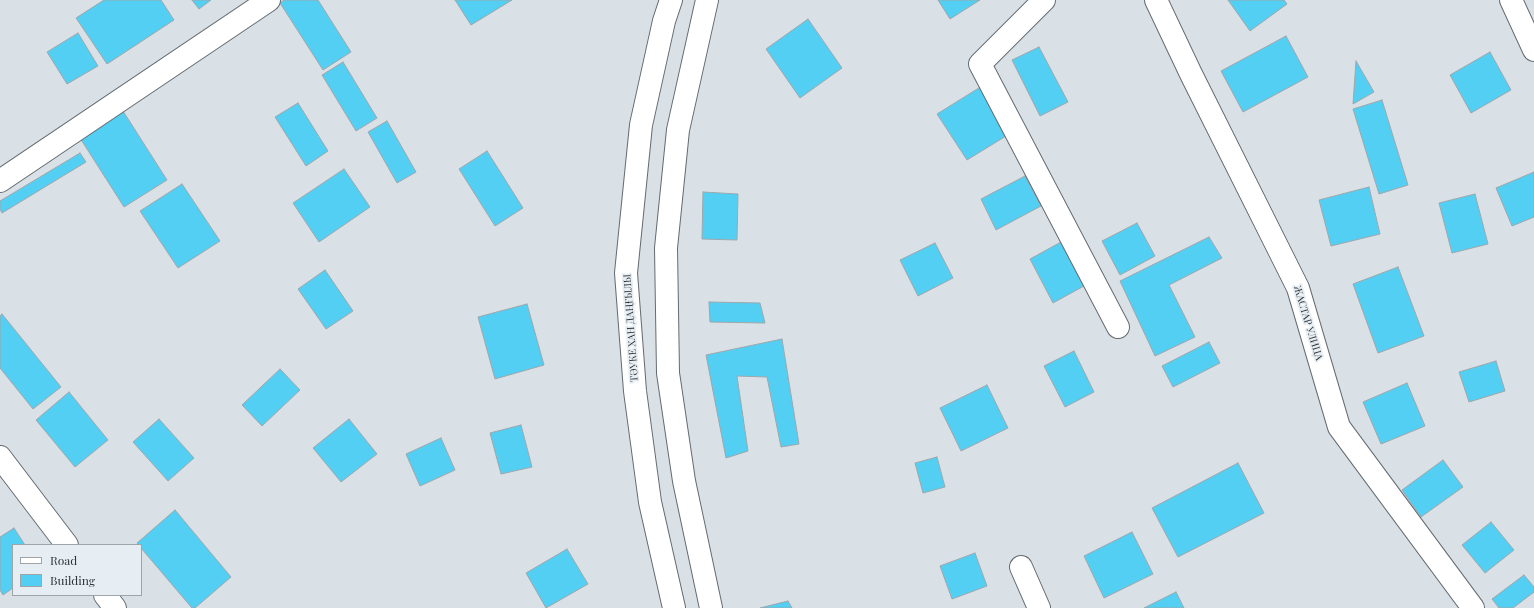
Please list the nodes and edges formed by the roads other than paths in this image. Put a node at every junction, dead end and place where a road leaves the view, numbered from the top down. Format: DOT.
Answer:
graph roads {
  1 [pos="269,0"];
  2 [pos="671,0"];
  3 [pos="707,0"];
  4 [pos="1044,0"];
  5 [pos="1156,0"];
  6 [pos="1511,0"];
  7 [pos="1534,50"];
  8 [pos="0,181"];
  9 [pos="1118,328"];
  10 [pos="0,457"];
  11 [pos="66,544"];
  12 [pos="1021,567"];
  13 [pos="106,596"];
  14 [pos="115,608"];
  15 [pos="674,608"];
  16 [pos="711,608"];
  17 [pos="1039,608"];
  18 [pos="1473,608"];
  1 -- 8 [label="street"];
  2 -- 15 [label="street, ТӘУКЕ ХАН ДАҢҒЫЛЫ"];
  3 -- 16 [label="street"];
  4 -- 9 [label="street"];
  5 -- 18 [label="street, ЖАСТАР УЛИЦА"];
  6 -- 7 [label="street"];
  10 -- 11 [label="street"];
  12 -- 17 [label="street"];
  13 -- 14 [label="street"];
}
